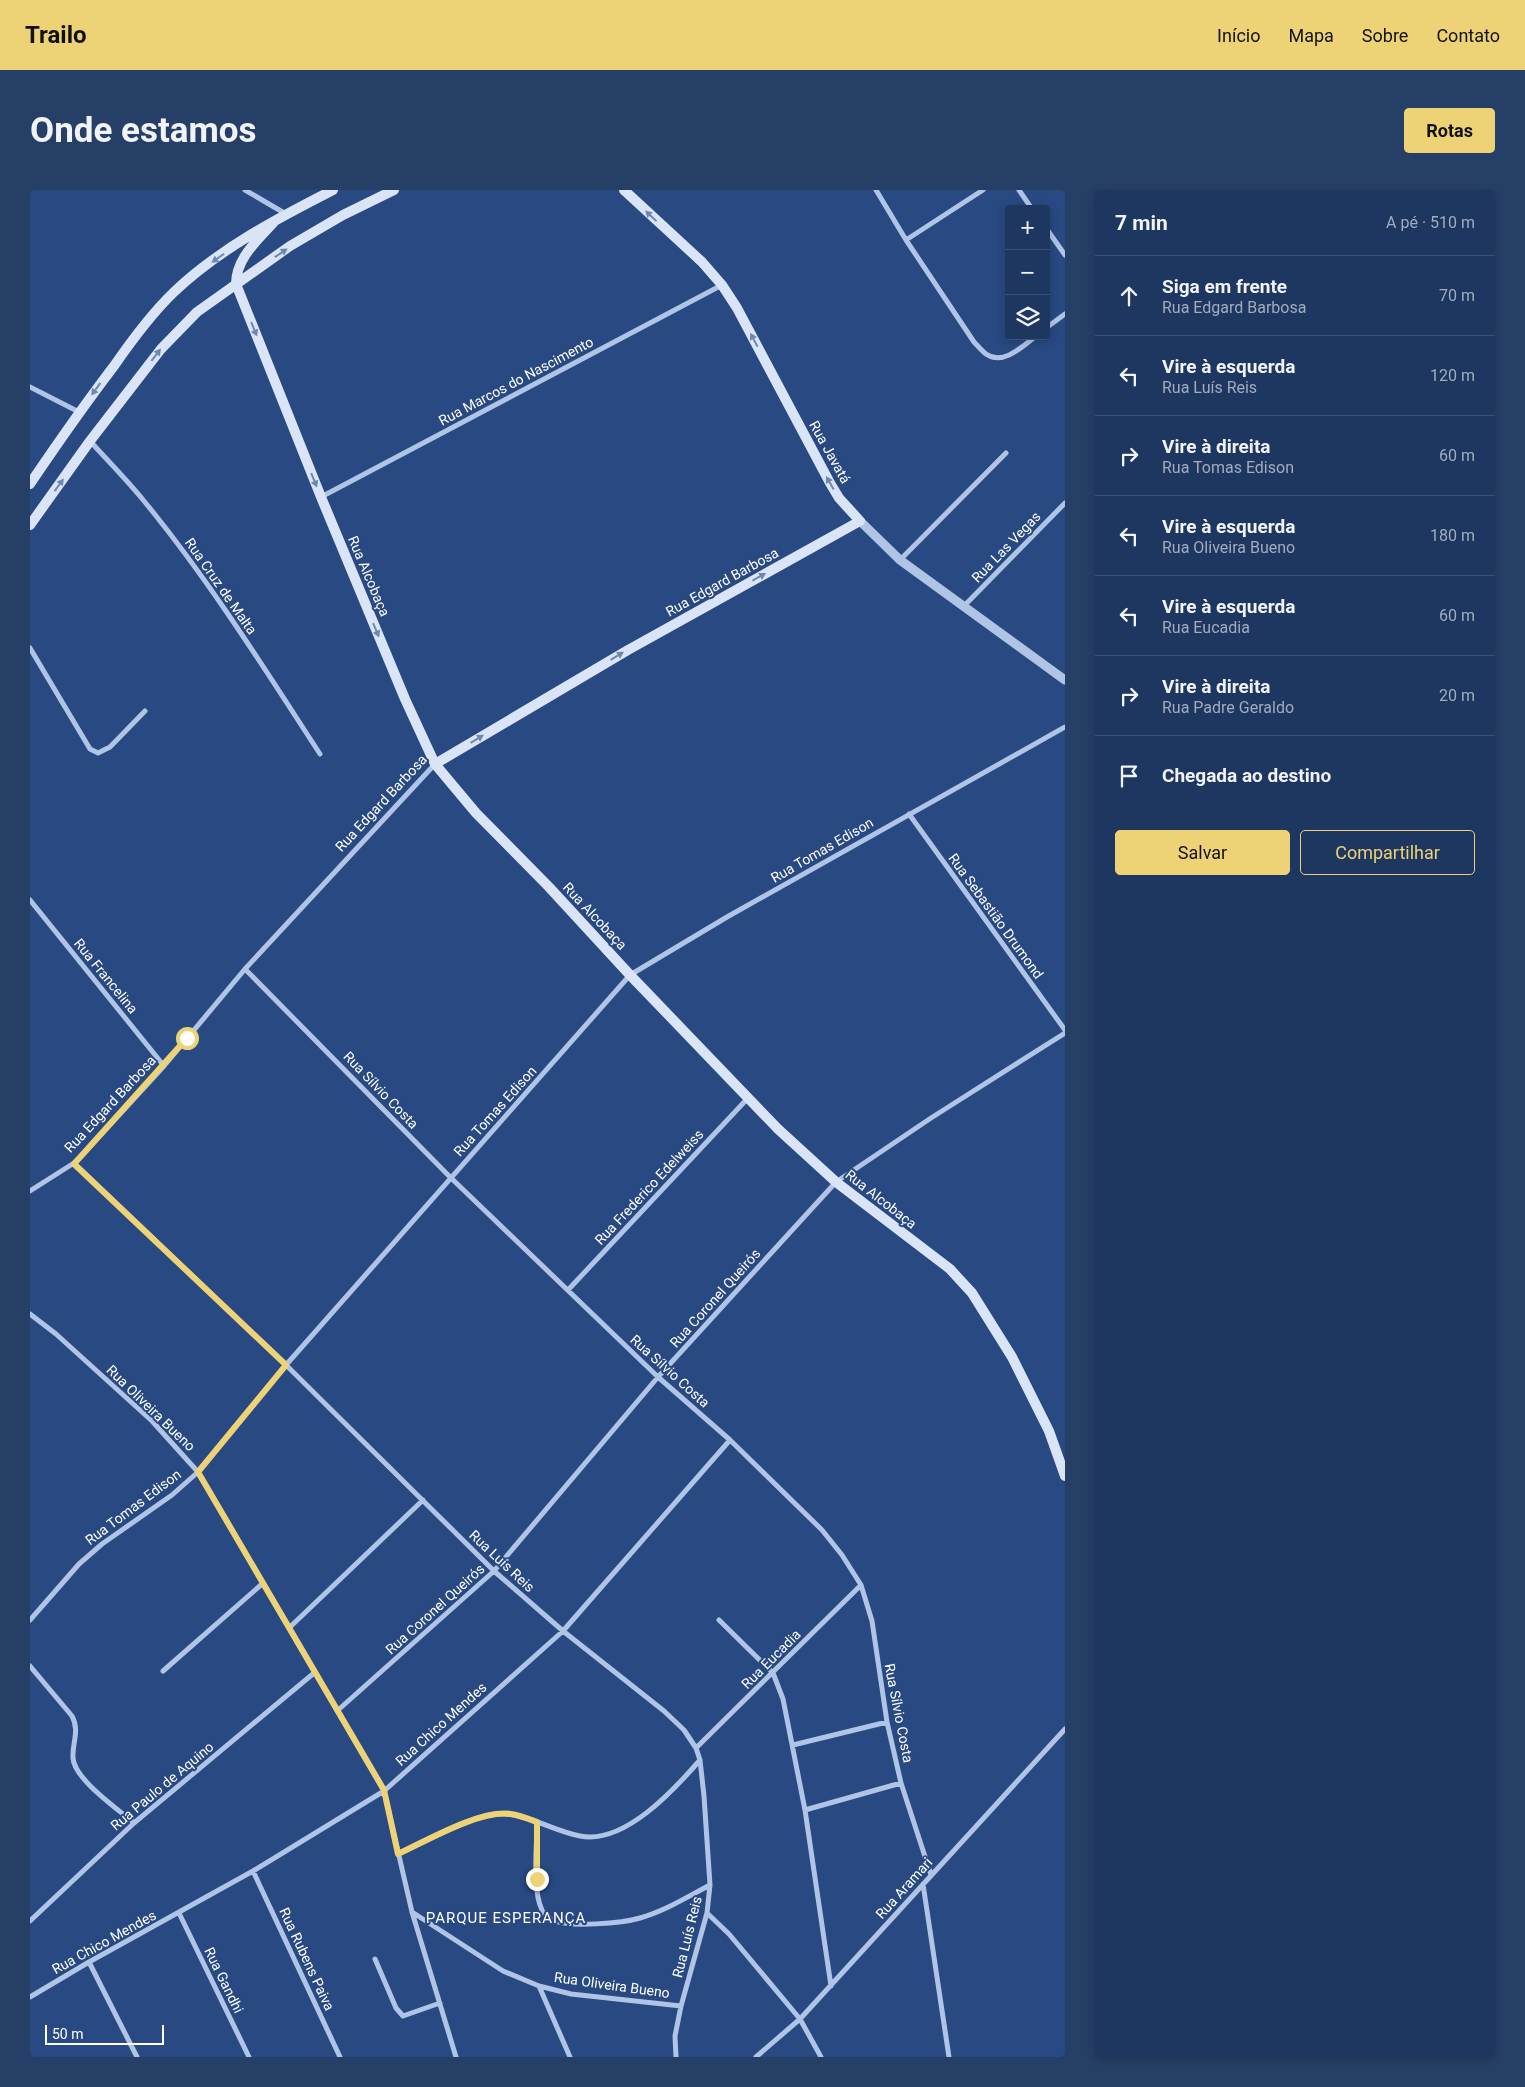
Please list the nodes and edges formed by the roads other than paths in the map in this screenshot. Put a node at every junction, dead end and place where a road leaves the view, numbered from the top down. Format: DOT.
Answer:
graph roads {
  1 [pos="245,190"];
  2 [pos="333,190"];
  3 [pos="394,190"];
  4 [pos="624,190"];
  5 [pos="876,190"];
  6 [pos="983,190"];
  7 [pos="1019,190"];
  8 [pos="1029,205"];
  9 [pos="287,214"];
  10 [pos="274,222"];
  11 [pos="1050,234"];
  12 [pos="906,240"];
  13 [pos="1065,255"];
  14 [pos="236,284"];
  15 [pos="722,285"];
  16 [pos="1065,314"];
  17 [pos="1050,325"];
  18 [pos="1031,340"];
  19 [pos="30,387"];
  20 [pos="79,412"];
  21 [pos="90,442"];
  22 [pos="1006,453"];
  23 [pos="30,484"];
  24 [pos="320,497"];
  25 [pos="1065,503"];
  26 [pos="860,521"];
  27 [pos="30,525"];
  28 [pos="900,560"];
  29 [pos="963,607"];
  30 [pos="30,648"];
  31 [pos="1065,680"];
  32 [pos="145,711"];
  33 [pos="1065,727"];
  34 [pos="320,754"];
  35 [pos="435,764"];
  36 [pos="909,814"];
  37 [pos="30,900"];
  38 [pos="245,969"];
  39 [pos="630,975"];
  40 [pos="1065,1032"];
  41 [pos="164,1066"];
  42 [pos="748,1098"];
  43 [pos="74,1164"];
  44 [pos="450,1177"];
  45 [pos="836,1182"];
  46 [pos="30,1191"];
  47 [pos="568,1290"];
  48 [pos="30,1314"];
  49 [pos="286,1365"];
  50 [pos="658,1378"];
  51 [pos="730,1440"];
  52 [pos="198,1472"];
  53 [pos="1065,1476"];
  54 [pos="423,1500"];
  55 [pos="494,1571"];
  56 [pos="262,1584"];
  57 [pos="861,1584"];
  58 [pos="30,1620"];
  59 [pos="719,1620"];
  60 [pos="289,1628"];
  61 [pos="563,1631"];
  62 [pos="30,1666"];
  63 [pos="163,1671"];
  64 [pos="314,1673"];
  65 [pos="773,1673"];
  66 [pos="338,1711"];
  67 [pos="887,1722"];
  68 [pos="1065,1729"];
  69 [pos="793,1745"];
  70 [pos="696,1748"];
  71 [pos="700,1760"];
  72 [pos="901,1783"];
  73 [pos="384,1790"];
  74 [pos="804,1810"];
  75 [pos="537,1822"];
  76 [pos="134,1823"];
  77 [pos="398,1854"];
  78 [pos="253,1871"];
  79 [pos="931,1875"];
  80 [pos="923,1884"];
  81 [pos="710,1885"];
  82 [pos="412,1912"];
  83 [pos="178,1913"];
  84 [pos="707,1913"];
  85 [pos="30,1921"];
  86 [pos="375,1958"];
  87 [pos="89,1962"];
  88 [pos="539,1986"];
  89 [pos="831,1986"];
  90 [pos="30,1997"];
  91 [pos="440,2003"];
  92 [pos="681,2006"];
  93 [pos="800,2019"];
  94 [pos="137,2057"];
  95 [pos="249,2057"];
  96 [pos="340,2057"];
  97 [pos="456,2057"];
  98 [pos="570,2057"];
  99 [pos="676,2057"];
  100 [pos="756,2057"];
  101 [pos="821,2057"];
  102 [pos="949,2057"];
  1 -- 9 [label="street"];
  2 -- 9 [label="main road"];
  14 -- 3 [label="main road, one-way"];
  15 -- 4 [label="main road, Rua Javatá, one-way"];
  5 -- 12 [label="street"];
  6 -- 12 [label="street"];
  7 -- 8 [label="street"];
  9 -- 10 [label="main road"];
  10 -- 14 [label="main road"];
  10 -- 20 [label="main road, one-way"];
  11 -- 13 [label="street"];
  12 -- 18 [label="street"];
  21 -- 14 [label="main road, one-way"];
  14 -- 24 [label="main road, Rua Alcobaça, one-way"];
  15 -- 24 [label="street, Rua Marcos do Nascimento"];
  26 -- 15 [label="main road, Rua Javatá, one-way"];
  16 -- 17 [label="street"];
  19 -- 20 [label="street"];
  20 -- 23 [label="main road"];
  27 -- 21 [label="main road, one-way"];
  21 -- 34 [label="street, Rua Cruz de Malta"];
  22 -- 28 [label="street"];
  24 -- 35 [label="main road, Rua Alcobaça, one-way"];
  25 -- 29 [label="street, Rua Las Vegas"];
  26 -- 28 [label="street, Rua Javatá"];
  35 -- 26 [label="main road, Rua Edgard Barbosa, one-way"];
  28 -- 29 [label="street, Rua Javatá"];
  29 -- 31 [label="street, Rua Javatá"];
  30 -- 32 [label="street"];
  33 -- 36 [label="street, Rua Tomas Edison"];
  35 -- 38 [label="street, Rua Edgard Barbosa"];
  35 -- 39 [label="main road, Rua Alcobaça"];
  36 -- 39 [label="street, Rua Tomas Edison"];
  36 -- 40 [label="street, Rua Sebastião Drumond"];
  37 -- 41 [label="street, Rua Francelina"];
  38 -- 41 [label="street, Rua Edgard Barbosa"];
  38 -- 44 [label="street, Rua Sílvio Costa"];
  39 -- 42 [label="main road, Rua Alcobaça"];
  39 -- 44 [label="street, Rua Tomas Edison"];
  40 -- 45 [label="street, Rua Coronel Queirós"];
  41 -- 43 [label="street, Rua Edgard Barbosa"];
  42 -- 45 [label="main road, Rua Alcobaça"];
  42 -- 47 [label="street, Rua Frederico Edelweiss"];
  43 -- 46 [label="street, Rua Edgard Barbosa"];
  43 -- 49 [label="street, Rua Luís Reis"];
  44 -- 47 [label="street, Rua Sílvio Costa"];
  44 -- 49 [label="street, Rua Tomas Edison"];
  45 -- 50 [label="street, Rua Coronel Queirós"];
  45 -- 53 [label="main road, Rua Alcobaça"];
  47 -- 50 [label="street, Rua Sílvio Costa"];
  48 -- 52 [label="street, Rua Oliveira Bueno"];
  49 -- 52 [label="street, Rua Tomas Edison"];
  49 -- 54 [label="street, Rua Luís Reis"];
  50 -- 51 [label="street, Rua Sílvio Costa"];
  50 -- 55 [label="street, Rua Coronel Queirós"];
  51 -- 57 [label="street, Rua Sílvio Costa"];
  51 -- 61 [label="street, Rua Chico Mendes"];
  52 -- 56 [label="street, Rua Oliveira Bueno"];
  52 -- 58 [label="street, Rua Tomas Edison"];
  54 -- 55 [label="street, Rua Luís Reis"];
  54 -- 60 [label="street"];
  55 -- 61 [label="street, Rua Luís Reis"];
  55 -- 66 [label="street, Rua Coronel Queirós"];
  56 -- 60 [label="street, Rua Oliveira Bueno"];
  56 -- 63 [label="street"];
  57 -- 65 [label="street, Rua Eucadia"];
  57 -- 67 [label="street, Rua Sílvio Costa"];
  59 -- 65 [label="street"];
  60 -- 64 [label="street, Rua Oliveira Bueno"];
  61 -- 70 [label="street, Rua Luís Reis"];
  61 -- 73 [label="street, Rua Chico Mendes"];
  62 -- 76 [label="street"];
  64 -- 66 [label="street, Rua Oliveira Bueno"];
  64 -- 76 [label="street, Rua Paulo de Aquino"];
  65 -- 69 [label="street"];
  65 -- 70 [label="street, Rua Eucadia"];
  66 -- 73 [label="street, Rua Oliveira Bueno"];
  67 -- 69 [label="street"];
  67 -- 72 [label="street, Rua Sílvio Costa"];
  68 -- 79 [label="street, Rua Aramari"];
  69 -- 74 [label="street"];
  70 -- 71 [label="street, Rua Luís Reis"];
  71 -- 75 [label="street"];
  71 -- 81 [label="street, Rua Luís Reis"];
  72 -- 74 [label="street"];
  72 -- 79 [label="street, Rua Sílvio Costa"];
  73 -- 77 [label="street, Rua Oliveira Bueno"];
  73 -- 78 [label="street, Rua Chico Mendes"];
  74 -- 89 [label="street"];
  75 -- 77 [label="street"];
  75 -- 81 [label="street"];
  76 -- 85 [label="street, Rua Paulo de Aquino"];
  77 -- 82 [label="street, Rua Oliveira Bueno"];
  78 -- 83 [label="street, Rua Chico Mendes"];
  78 -- 96 [label="street, Rua Rubens Paiva"];
  79 -- 80 [label="street, Rua Aramari"];
  80 -- 89 [label="street, Rua Aramari"];
  80 -- 102 [label="street"];
  81 -- 84 [label="street, Rua Luís Reis"];
  82 -- 88 [label="street, Rua Oliveira Bueno"];
  82 -- 91 [label="street, Rua Oliveira Bueno"];
  83 -- 87 [label="street, Rua Chico Mendes"];
  83 -- 95 [label="street, Rua Gandhi"];
  84 -- 92 [label="street, Rua Luís Reis"];
  84 -- 93 [label="street"];
  86 -- 91 [label="street"];
  87 -- 90 [label="street, Rua Chico Mendes"];
  87 -- 94 [label="street"];
  88 -- 92 [label="street, Rua Oliveira Bueno"];
  88 -- 98 [label="street"];
  89 -- 93 [label="street, Rua Aramari"];
  91 -- 97 [label="street, Rua Oliveira Bueno"];
  92 -- 99 [label="street, Rua Luís Reis"];
  93 -- 100 [label="street, Rua Aramari"];
  93 -- 101 [label="street"];
}
